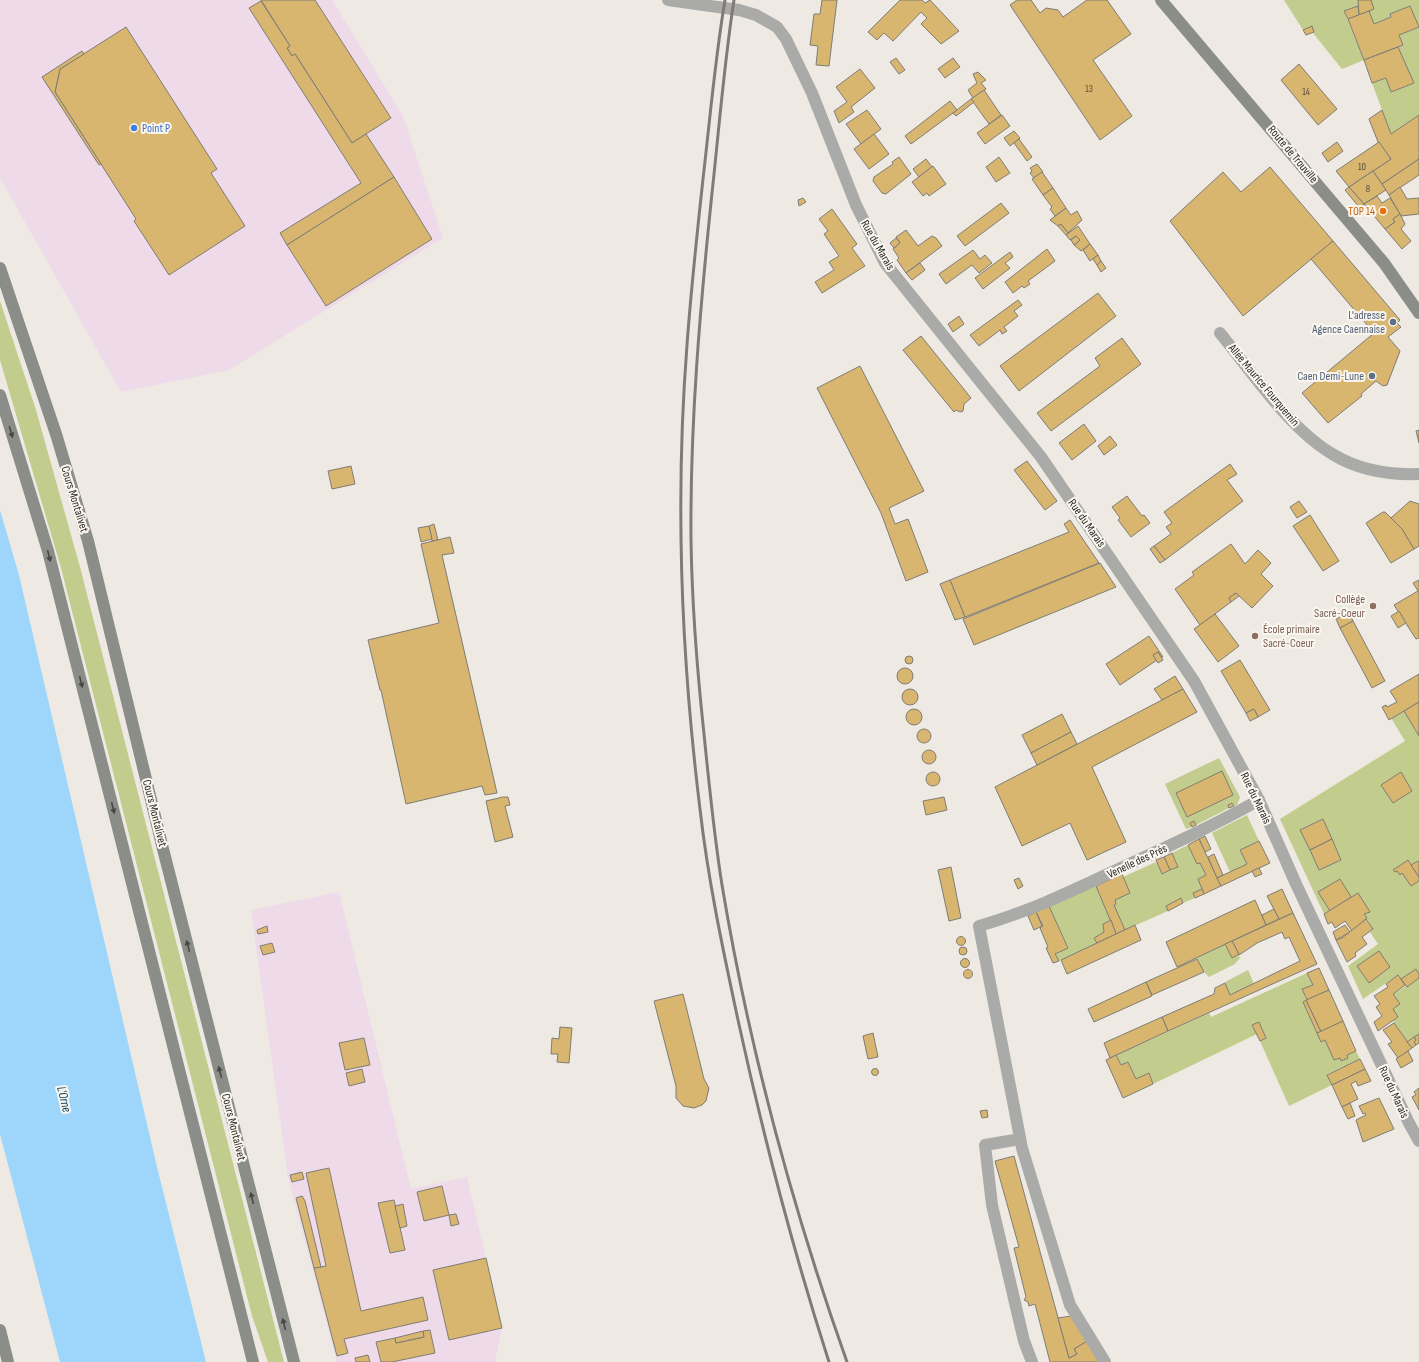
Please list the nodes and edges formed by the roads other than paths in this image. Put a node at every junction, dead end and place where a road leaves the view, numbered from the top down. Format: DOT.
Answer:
graph roads {
  1 [pos="668,0"];
  2 [pos="1161,0"];
  3 [pos="0,268"];
  4 [pos="1400,284"];
  5 [pos="1419,302"];
  6 [pos="1419,313"];
  7 [pos="1220,333"];
  8 [pos="0,395"];
  9 [pos="1419,474"];
  10 [pos="1259,800"];
  11 [pos="1020,1139"];
  12 [pos="1419,1141"];
  13 [pos="0,1330"];
  14 [pos="8,1362"];
  15 [pos="253,1362"];
  16 [pos="294,1362"];
  17 [pos="1032,1362"];
  18 [pos="1105,1362"];
  1 -- 10 [label="street, Rue du Marais"];
  2 -- 4 [label="main road, Route de Trouville"];
  16 -- 3 [label="main road, Cours Montalivet, one-way"];
  4 -- 5 [label="main road"];
  4 -- 6 [label="main road, Route de Trouville"];
  7 -- 9 [label="street, Allée Maurice Fourquemin"];
  8 -- 15 [label="main road, one-way"];
  10 -- 11 [label="street, Venelle des Prés"];
  10 -- 12 [label="street, Rue du Marais"];
  11 -- 17 [label="street"];
  11 -- 18 [label="street"];
  13 -- 14 [label="main road"];
}
